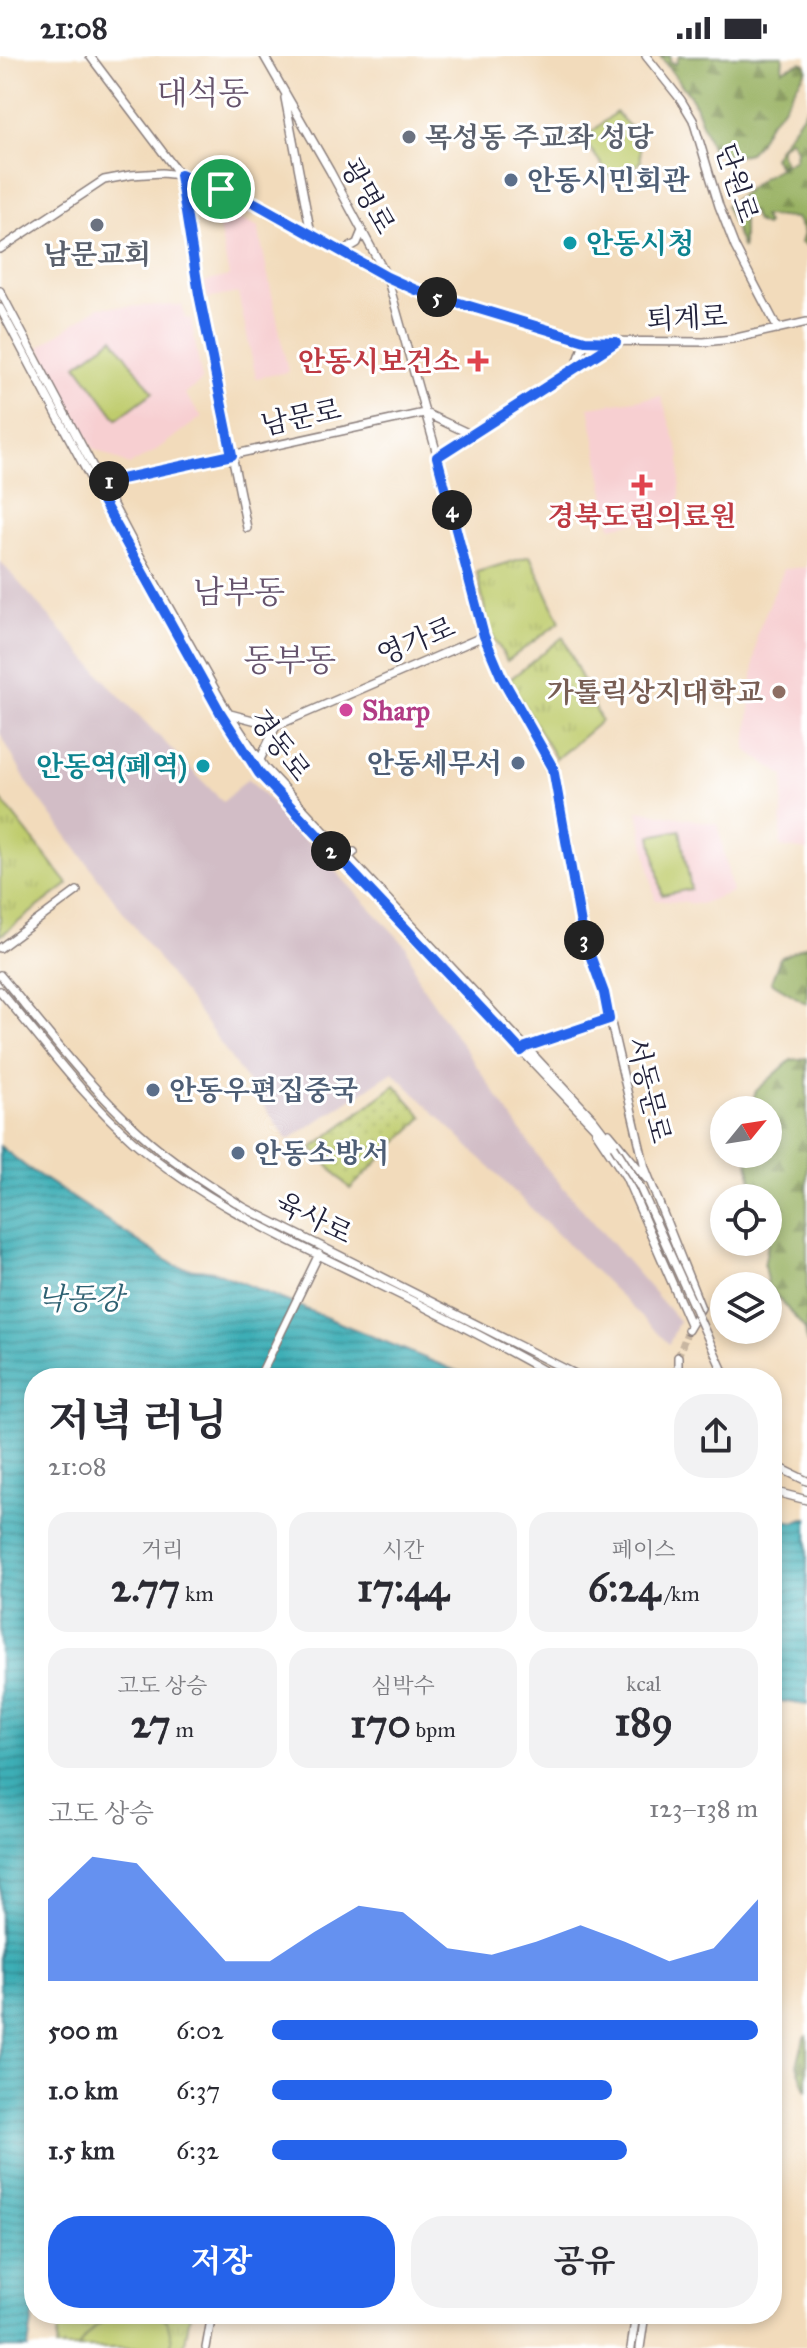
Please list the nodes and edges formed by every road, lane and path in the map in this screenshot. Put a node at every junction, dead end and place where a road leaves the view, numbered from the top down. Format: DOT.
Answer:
graph roads {
  1 [pos="90,56"];
  2 [pos="264,56"];
  3 [pos="646,56"];
  4 [pos="284,92"];
  5 [pos="180,175"];
  6 [pos="363,231"];
  7 [pos="311,234"];
  8 [pos="0,249"];
  9 [pos="342,252"];
  10 [pos="387,277"];
  11 [pos="0,291"];
  12 [pos="0,308"];
  13 [pos="807,322"];
  14 [pos="778,329"];
  15 [pos="585,341"];
  16 [pos="616,342"];
  17 [pos="576,367"];
  18 [pos="424,413"];
  19 [pos="470,434"];
  20 [pos="232,455"];
  21 [pos="437,457"];
  22 [pos="97,484"];
  23 [pos="247,528"];
  24 [pos="484,636"];
  25 [pos="230,714"];
  26 [pos="276,726"];
  27 [pos="258,764"];
  28 [pos="354,852"];
  29 [pos="345,861"];
  30 [pos="77,891"];
  31 [pos="0,948"];
  32 [pos="0,975"];
  33 [pos="0,991"];
  34 [pos="609,1019"];
  35 [pos="523,1049"];
  36 [pos="592,1122"];
  37 [pos="650,1184"];
  38 [pos="323,1247"];
  39 [pos="318,1256"];
  40 [pos="678,1357"];
  41 [pos="264,1368"];
  42 [pos="538,1368"];
  43 [pos="563,1368"];
  44 [pos="678,1368"];
  45 [pos="721,1368"];
  46 [pos="782,1469"];
  47 [pos="807,1481"];
  48 [pos="782,1494"];
  49 [pos="807,1500"];
  50 [pos="210,2324"];
  51 [pos="635,2324"];
  52 [pos="644,2324"];
  53 [pos="206,2348"];
  54 [pos="631,2348"];
  55 [pos="640,2348"];
  1 -- 5 [label="street"];
  2 -- 4 [label="street, 광명로"];
  3 -- 14 [label="street, 단원로"];
  4 -- 6 [label="street, 광명로"];
  4 -- 7 [label="street"];
  5 -- 7 [label="street, 퇴계로"];
  5 -- 8 [label="street, 퇴계로"];
  5 -- 20 [label="street"];
  6 -- 9 [label="street"];
  6 -- 10 [label="street, 광명로"];
  7 -- 9 [label="street, 퇴계로"];
  9 -- 10 [label="street, 퇴계로"];
  10 -- 15 [label="street, 퇴계로"];
  10 -- 18 [label="street, 광명로"];
  11 -- 22 [label="street, 경동로"];
  12 -- 22 [label="street, 경동로"];
  13 -- 14 [label="street, 퇴계로"];
  14 -- 16 [label="street, 퇴계로"];
  15 -- 16 [label="street, 퇴계로"];
  15 -- 17 [label="street"];
  16 -- 17 [label="main road"];
  17 -- 19 [label="street"];
  18 -- 19 [label="street"];
  18 -- 20 [label="street, 남문로"];
  18 -- 21 [label="street, 서동문로"];
  19 -- 21 [label="street"];
  20 -- 22 [label="street, 남문로"];
  20 -- 23 [label="street"];
  21 -- 24 [label="street, 서동문로"];
  22 -- 25 [label="street, 경동로"];
  22 -- 27 [label="street, 경동로"];
  24 -- 26 [label="street, 영가로"];
  24 -- 34 [label="street, 서동문로"];
  25 -- 26 [label="street"];
  25 -- 27 [label="street, 경동로"];
  26 -- 27 [label="street"];
  27 -- 29 [label="street, 경동로"];
  28 -- 29 [label="street"];
  29 -- 35 [label="street, 경동로"];
  30 -- 31 [label="street"];
  32 -- 38 [label="street, 육사로"];
  33 -- 39 [label="street, 육사로"];
  34 -- 35 [label="street"];
  34 -- 37 [label="street, 서동문로"];
  35 -- 36 [label="street, 경동로"];
  36 -- 37 [label="street"];
  36 -- 37 [label="street"];
  36 -- 45 [label="street, 경동로, bridge"];
  38 -- 39 [label="street"];
  38 -- 43 [label="street, 육사로"];
  39 -- 41 [label="street"];
  39 -- 42 [label="street, 육사로"];
  40 -- 44 [label="street"];
  46 -- 47 [label="street"];
  48 -- 49 [label="street"];
  50 -- 53 [label="street"];
  51 -- 54 [label="street"];
  52 -- 55 [label="street"];
}
